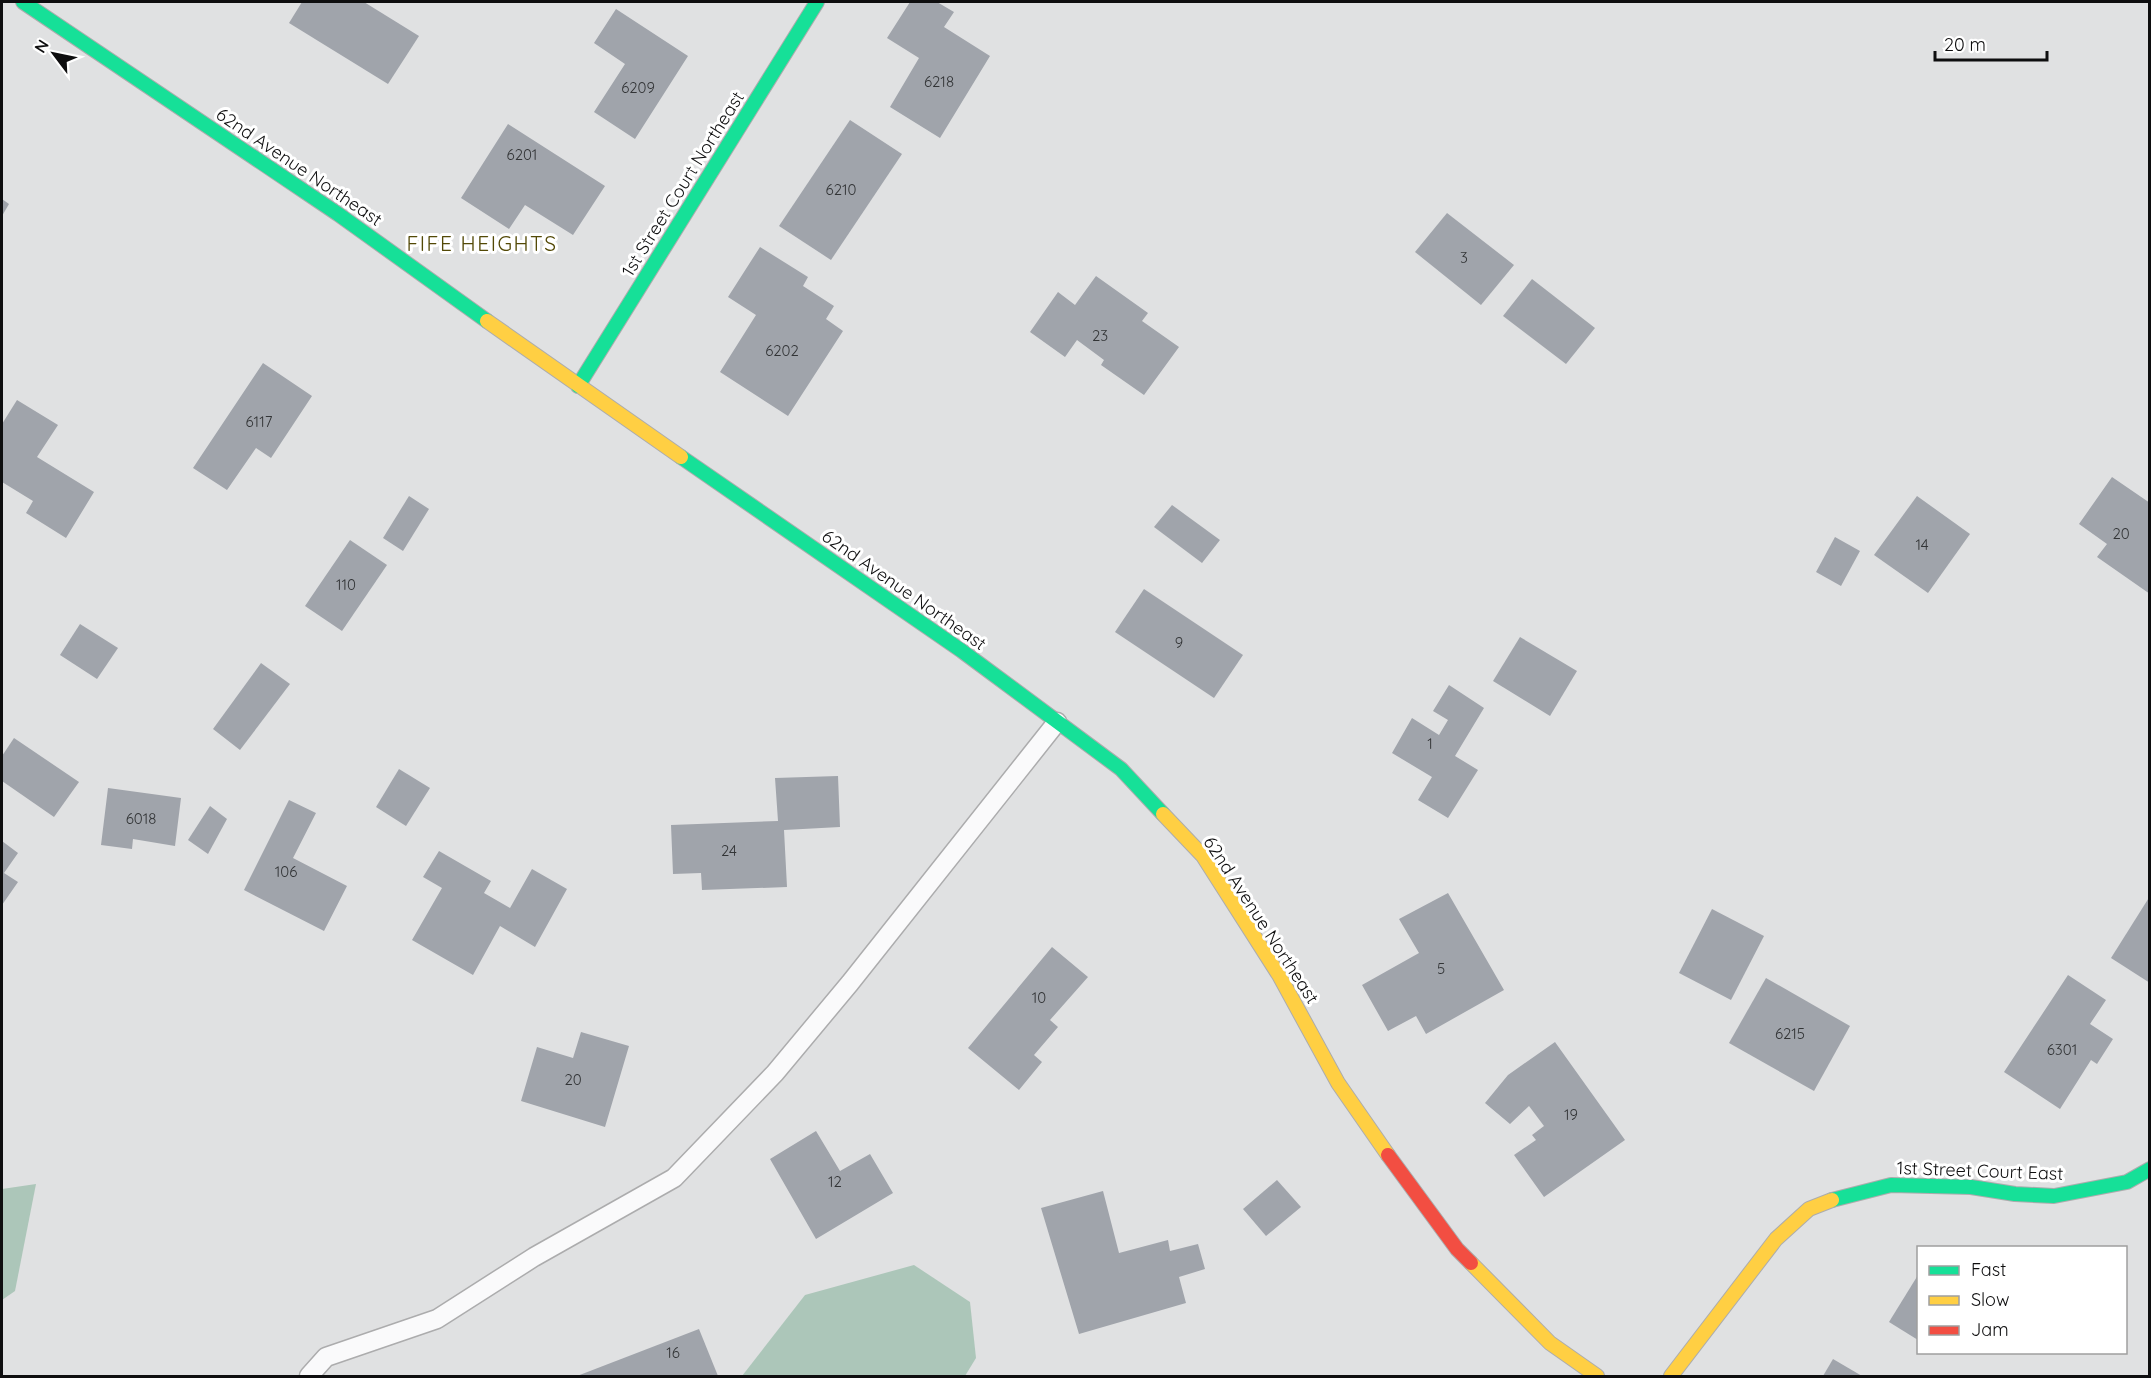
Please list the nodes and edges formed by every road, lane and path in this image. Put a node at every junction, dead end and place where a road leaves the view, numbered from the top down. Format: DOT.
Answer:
graph roads {
  1 [pos="23,2"];
  2 [pos="818,2"];
  3 [pos="578,386"];
  4 [pos="1058,722"];
  5 [pos="2150,1169"];
  6 [pos="309,1377"];
  7 [pos="1597,1377"];
  8 [pos="1671,1377"];
  1 -- 3 [label="street, 62nd Avenue Northeast"];
  2 -- 3 [label="street, 1st Street Court Northeast"];
  3 -- 4 [label="street, 62nd Avenue Northeast"];
  4 -- 6 [label="lane"];
  4 -- 7 [label="street, 62nd Avenue Northeast"];
  5 -- 8 [label="street, 1st Street Court East"];
}
